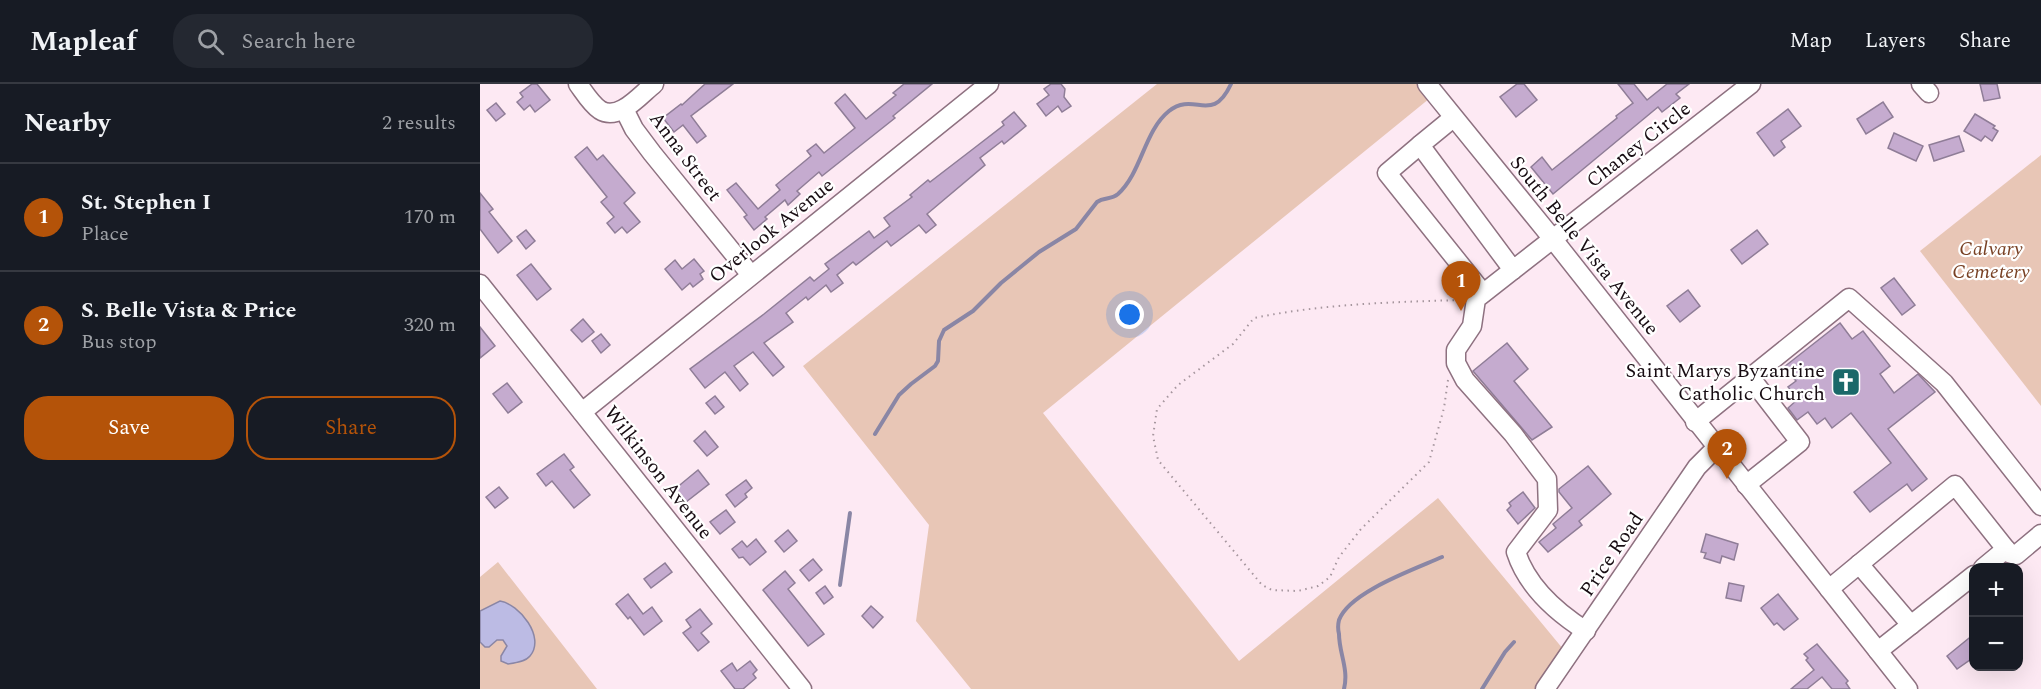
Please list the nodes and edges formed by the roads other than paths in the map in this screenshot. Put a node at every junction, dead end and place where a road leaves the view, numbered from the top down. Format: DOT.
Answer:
graph roads {
  1 [pos="578,84"];
  2 [pos="654,84"];
  3 [pos="989,84"];
  4 [pos="1427,84"];
  5 [pos="1751,84"];
  6 [pos="624,109"];
  7 [pos="1454,118"];
  8 [pos="1420,145"];
  9 [pos="1552,238"];
  10 [pos="1513,270"];
  11 [pos="751,275"];
  12 [pos="480,284"];
  13 [pos="1484,293"];
  14 [pos="1750,377"];
  15 [pos="582,412"];
  16 [pos="1695,422"];
  17 [pos="1716,448"];
  18 [pos="1746,485"];
  19 [pos="2041,506"];
  20 [pos="2041,534"];
  21 [pos="2006,549"];
  22 [pos="1988,563"];
  23 [pos="1859,564"];
  24 [pos="1969,579"];
  25 [pos="1829,589"];
  26 [pos="1911,625"];
  27 [pos="1586,631"];
  28 [pos="1878,651"];
  29 [pos="802,689"];
  30 [pos="1545,689"];
  31 [pos="1908,689"];
  1 -- 6 [label="street, Anna Street"];
  2 -- 6 [label="street"];
  3 -- 11 [label="street, Overlook Avenue"];
  4 -- 7 [label="street, South Belle Vista Avenue"];
  5 -- 9 [label="street, Chaney Circle"];
  6 -- 11 [label="street, Anna Street"];
  7 -- 8 [label="street"];
  7 -- 9 [label="street, South Belle Vista Avenue"];
  8 -- 10 [label="street"];
  8 -- 13 [label="street"];
  9 -- 10 [label="street, Chaney Circle"];
  9 -- 16 [label="street, South Belle Vista Avenue"];
  10 -- 13 [label="street, Chaney Circle"];
  11 -- 15 [label="street, Overlook Avenue"];
  12 -- 15 [label="street, Wilkinson Avenue"];
  13 -- 27 [label="street"];
  14 -- 16 [label="street"];
  14 -- 18 [label="street"];
  14 -- 19 [label="street"];
  15 -- 29 [label="street, Wilkinson Avenue"];
  16 -- 17 [label="street, South Belle Vista Avenue"];
  17 -- 18 [label="street, South Belle Vista Avenue"];
  17 -- 27 [label="street, Price Road"];
  18 -- 25 [label="street, South Belle Vista Avenue"];
  20 -- 21 [label="street"];
  21 -- 22 [label="street"];
  21 -- 23 [label="street"];
  23 -- 25 [label="street"];
  23 -- 26 [label="street"];
  24 -- 26 [label="street"];
  25 -- 28 [label="street, South Belle Vista Avenue"];
  26 -- 28 [label="street"];
  27 -- 30 [label="street, Price Road"];
  28 -- 31 [label="street, South Belle Vista Avenue"];
}
